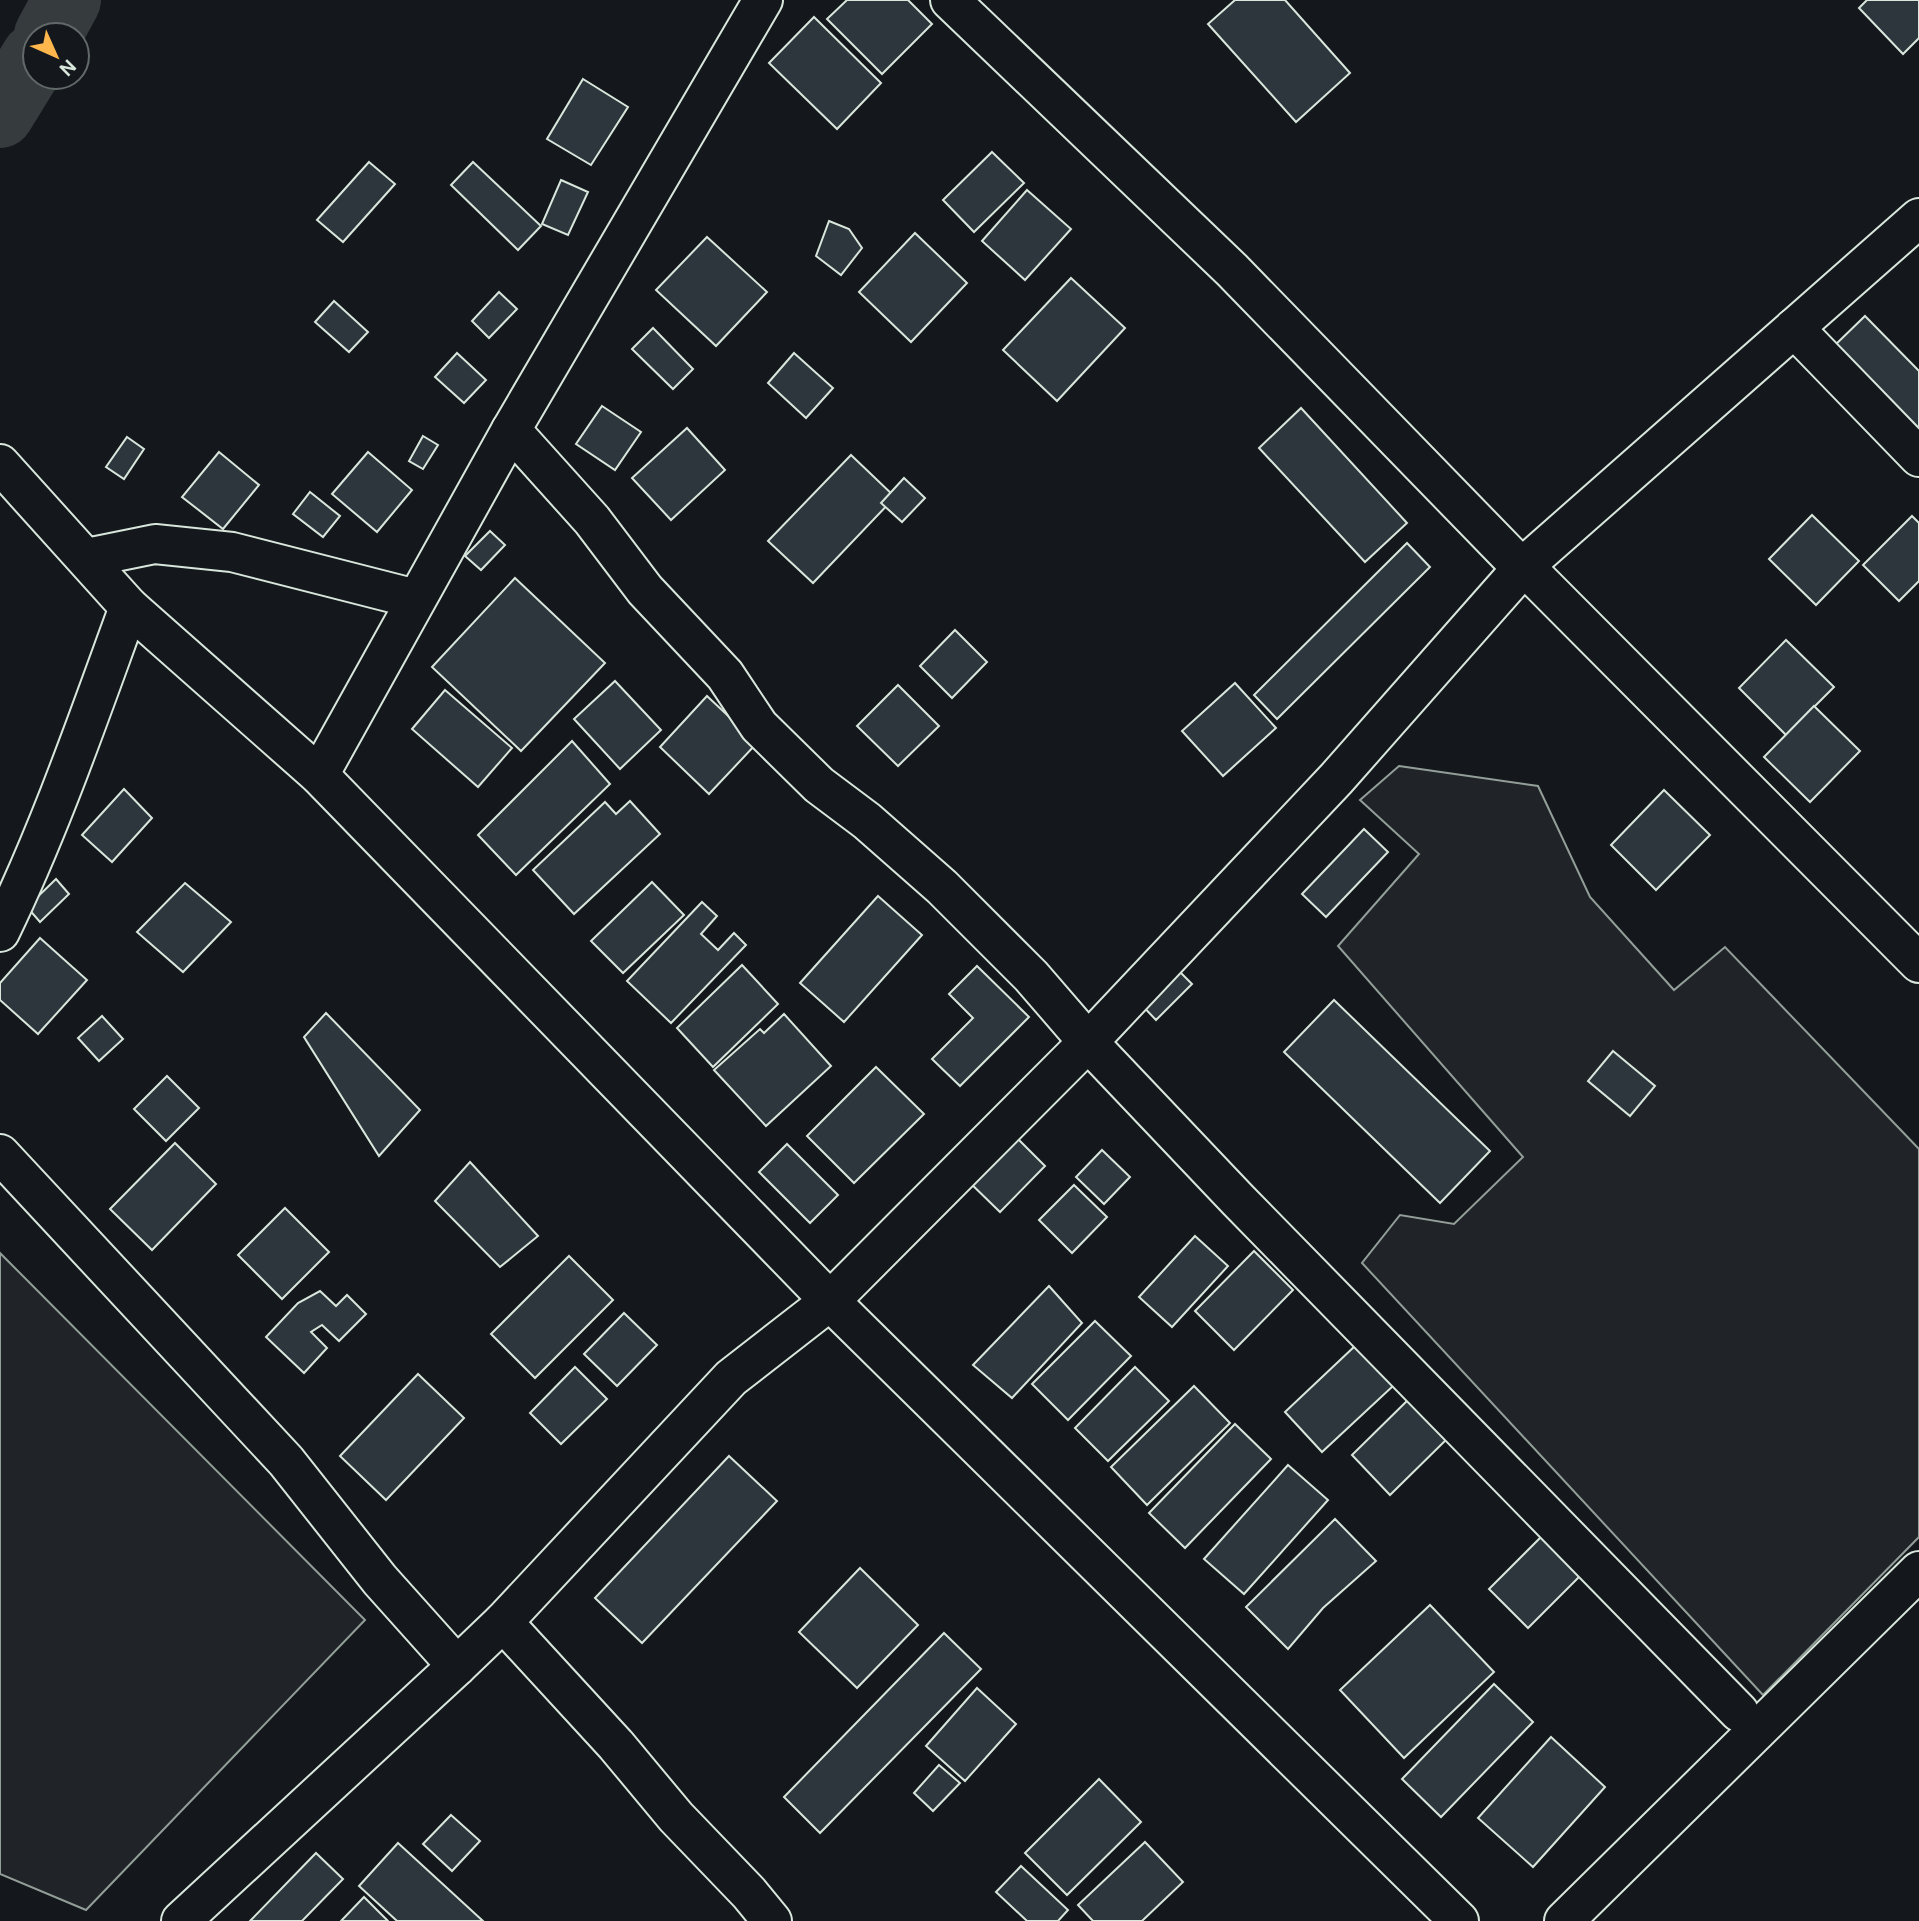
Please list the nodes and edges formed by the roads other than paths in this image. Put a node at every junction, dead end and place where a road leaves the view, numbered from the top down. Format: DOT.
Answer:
graph roads {
  1 [pos="763,0"];
  2 [pos="950,0"];
  3 [pos="1919,218"];
  4 [pos="1794,328"];
  5 [pos="511,430"];
  6 [pos="1919,457"];
  7 [pos="0,464"];
  8 [pos="86,558"];
  9 [pos="1524,566"];
  10 [pos="416,599"];
  11 [pos="129,607"];
  12 [pos="318,775"];
  13 [pos="0,932"];
  14 [pos="1919,964"];
  15 [pos="1088,1042"];
  16 [pos="0,1154"];
  17 [pos="830,1301"];
  18 [pos="1919,1571"];
  19 [pos="503,1622"];
  20 [pos="457,1666"];
  21 [pos="1739,1712"];
  22 [pos="181,1921"];
  23 [pos="772,1921"];
  24 [pos="1459,1921"];
  25 [pos="1564,1921"];
  1 -- 5 [label="street"];
  2 -- 9 [label="street"];
  3 -- 4 [label="street"];
  4 -- 6 [label="street"];
  4 -- 9 [label="street"];
  5 -- 10 [label="street"];
  5 -- 15 [label="street"];
  7 -- 8 [label="street"];
  8 -- 10 [label="street"];
  8 -- 11 [label="street"];
  9 -- 14 [label="street"];
  9 -- 15 [label="street"];
  10 -- 12 [label="street"];
  11 -- 12 [label="street"];
  11 -- 13 [label="street"];
  12 -- 17 [label="street"];
  15 -- 17 [label="street"];
  15 -- 21 [label="street"];
  16 -- 20 [label="street"];
  17 -- 19 [label="street"];
  17 -- 24 [label="street"];
  18 -- 25 [label="street"];
  19 -- 20 [label="street"];
  19 -- 23 [label="street"];
  20 -- 22 [label="street"];
}
